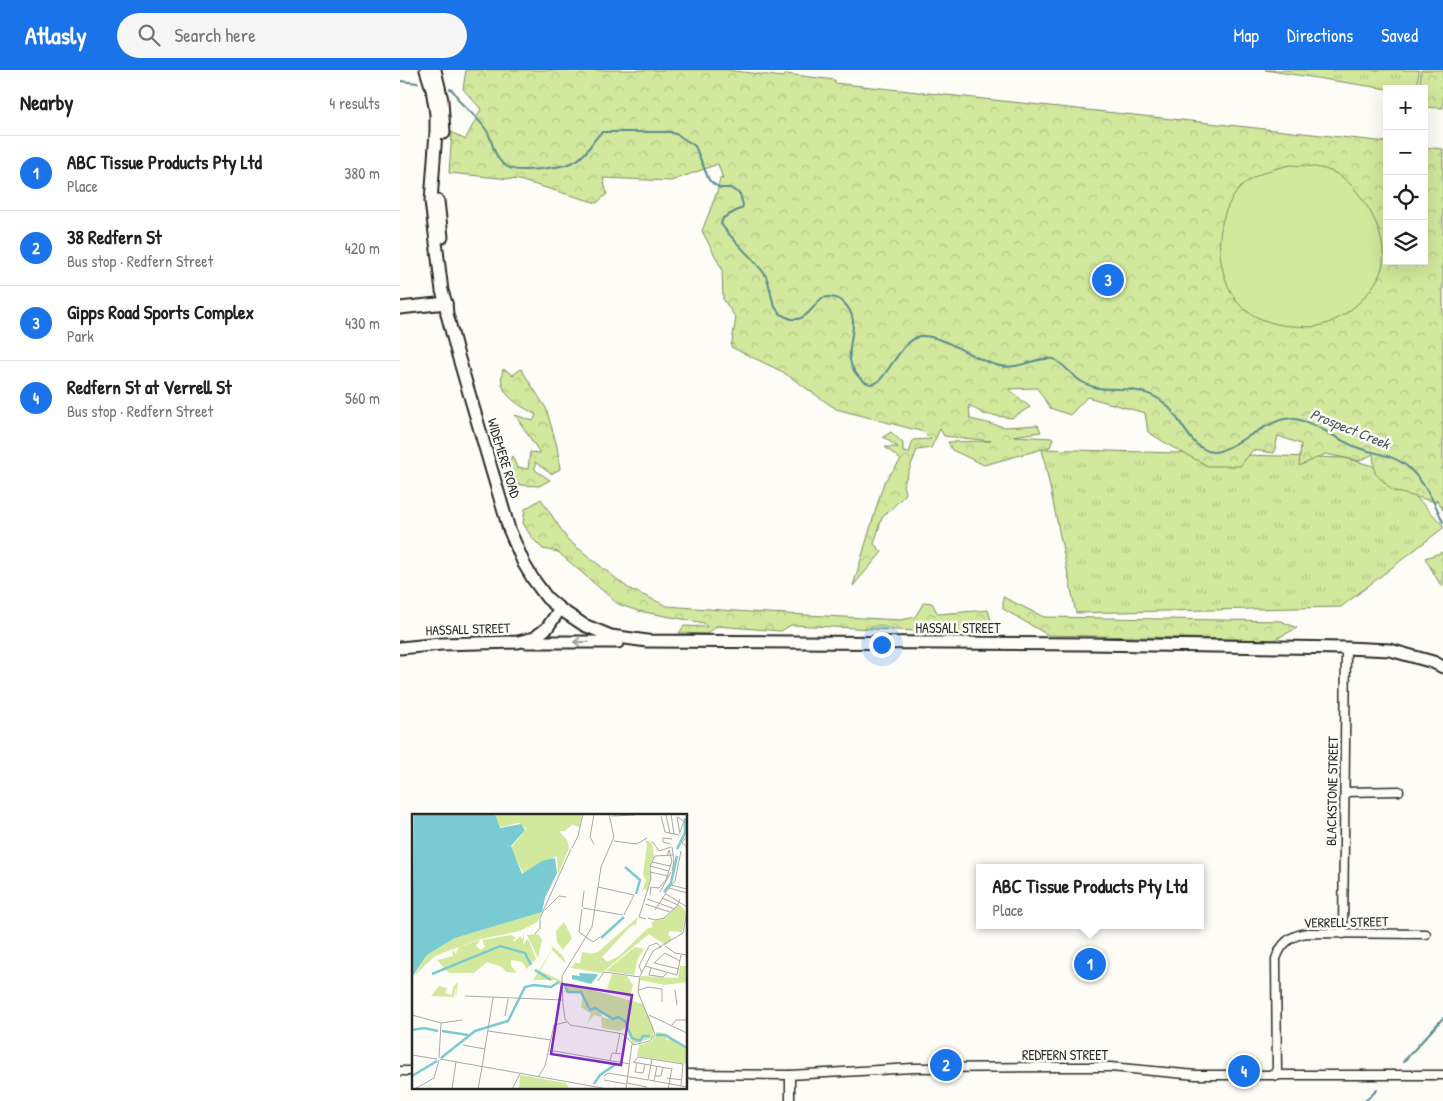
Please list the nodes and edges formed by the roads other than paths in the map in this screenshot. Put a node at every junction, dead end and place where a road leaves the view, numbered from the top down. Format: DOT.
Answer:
graph roads {
  1 [pos="431,71"];
  2 [pos="446,303"];
  3 [pos="400,308"];
  4 [pos="560,609"];
  5 [pos="647,641"];
  6 [pos="518,642"];
  7 [pos="400,648"];
  8 [pos="1346,648"];
  9 [pos="1443,667"];
  10 [pos="1399,791"];
  11 [pos="1345,792"];
  12 [pos="1343,934"];
  13 [pos="1426,934"];
  14 [pos="688,1074"];
  15 [pos="790,1075"];
  16 [pos="1443,1075"];
  17 [pos="1277,1076"];
  18 [pos="790,1101"];
  1 -- 2 [label="main road, WIDEMERE ROAD"];
  2 -- 3 [label="main road"];
  2 -- 4 [label="main road, WIDEMERE ROAD"];
  4 -- 5 [label="main road, HASSALL STREET"];
  4 -- 6 [label="main road, HASSALL STREET"];
  5 -- 6 [label="main road, one-way"];
  5 -- 8 [label="main road, HASSALL STREET"];
  6 -- 7 [label="main road, HASSALL STREET"];
  8 -- 9 [label="main road, HASSALL STREET"];
  8 -- 11 [label="street, BLACKSTONE STREET"];
  10 -- 11 [label="street"];
  11 -- 12 [label="street, BLACKSTONE STREET"];
  12 -- 13 [label="street, VERRELL STREET"];
  12 -- 17 [label="street, VERRELL STREET"];
  14 -- 15 [label="street, REDFERN STREET"];
  15 -- 17 [label="street, REDFERN STREET"];
  15 -- 18 [label="street"];
  16 -- 17 [label="street, REDFERN STREET"];
}
